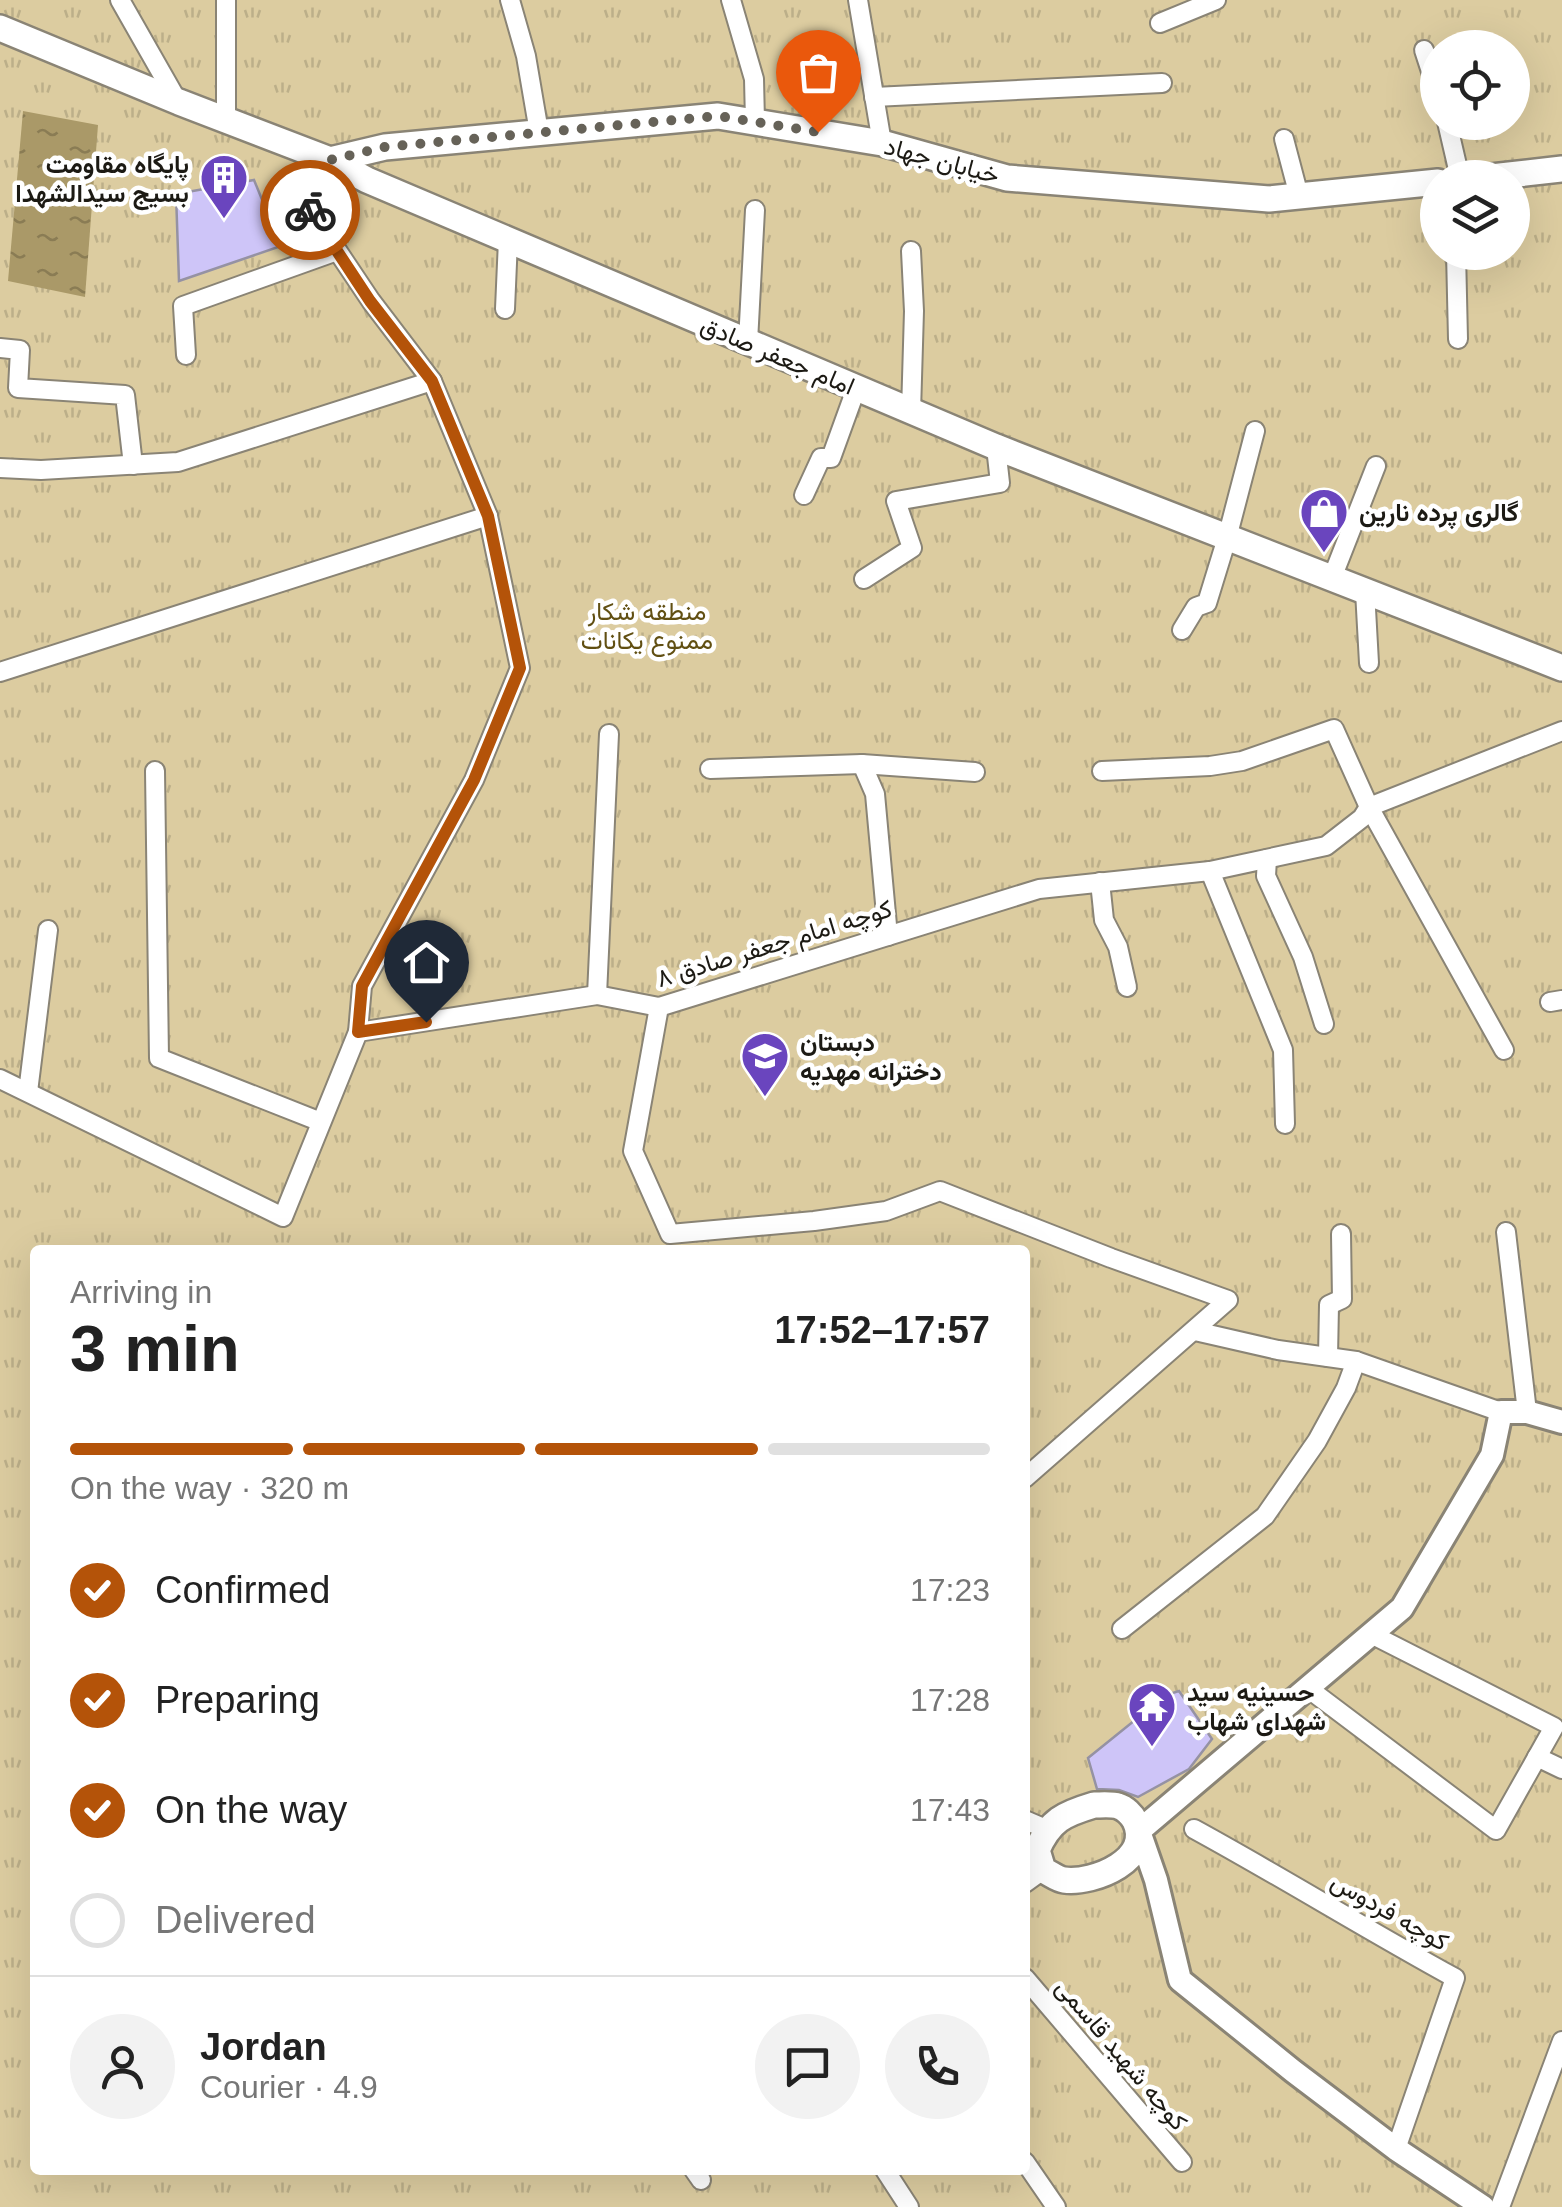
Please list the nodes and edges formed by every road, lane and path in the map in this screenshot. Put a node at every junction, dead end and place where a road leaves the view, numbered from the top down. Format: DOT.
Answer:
graph roads {
  1 [pos="120,0"];
  2 [pos="226,0"];
  3 [pos="510,0"];
  4 [pos="731,0"];
  5 [pos="858,0"];
  6 [pos="1216,0"];
  7 [pos="1160,23"];
  8 [pos="0,28"];
  9 [pos="1162,83"];
  10 [pos="874,97"];
  11 [pos="178,102"];
  12 [pos="226,120"];
  13 [pos="755,122"];
  14 [pos="539,132"];
  15 [pos="1284,139"];
  16 [pos="882,143"];
  17 [pos="330,160"];
  18 [pos="1562,170"];
  19 [pos="1530,173"];
  20 [pos="1420,184"];
  21 [pos="1299,196"];
  22 [pos="755,210"];
  23 [pos="508,240"];
  24 [pos="338,251"];
  25 [pos="911,252"];
  26 [pos="1456,270"];
  27 [pos="505,308"];
  28 [pos="1458,339"];
  29 [pos="748,342"];
  30 [pos="0,348"];
  31 [pos="186,355"];
  32 [pos="432,381"];
  33 [pos="856,389"];
  34 [pos="912,412"];
  35 [pos="1255,431"];
  36 [pos="996,447"];
  37 [pos="133,465"];
  38 [pos="1376,466"];
  39 [pos="0,468"];
  40 [pos="804,495"];
  41 [pos="488,516"];
  42 [pos="1228,538"];
  43 [pos="1332,578"];
  44 [pos="864,579"];
  45 [pos="1365,591"];
  46 [pos="1182,630"];
  47 [pos="1369,663"];
  48 [pos="1562,668"];
  49 [pos="0,672"];
  50 [pos="1562,731"];
  51 [pos="609,734"];
  52 [pos="862,764"];
  53 [pos="710,768"];
  54 [pos="155,771"];
  55 [pos="1102,771"];
  56 [pos="974,772"];
  57 [pos="1369,807"];
  58 [pos="1267,859"];
  59 [pos="1210,870"];
  60 [pos="1100,882"];
  61 [pos="48,930"];
  62 [pos="888,936"];
  63 [pos="1127,988"];
  64 [pos="596,995"];
  65 [pos="659,1007"];
  66 [pos="1324,1024"];
  67 [pos="358,1032"];
  68 [pos="1504,1050"];
  69 [pos="0,1078"];
  70 [pos="28,1092"];
  71 [pos="322,1122"];
  72 [pos="1284,1124"];
  73 [pos="1506,1232"];
  74 [pos="1341,1234"];
  75 [pos="1195,1330"];
  76 [pos="1328,1357"];
  77 [pos="1356,1361"];
  78 [pos="1501,1412"];
  79 [pos="1527,1412"];
  80 [pos="1562,1422"];
  81 [pos="1030,1474"];
  82 [pos="1122,1629"];
  83 [pos="1371,1634"];
  84 [pos="1309,1689"];
  85 [pos="1538,1757"];
  86 [pos="1562,1769"];
  87 [pos="1036,1825"];
  88 [pos="1194,1829"];
  89 [pos="1139,1831"];
  90 [pos="1031,1874"];
  91 [pos="1030,1984"];
  92 [pos="1562,2041"];
  93 [pos="1396,2149"];
  94 [pos="1182,2162"];
  95 [pos="1030,2169"];
  96 [pos="888,2175"];
  97 [pos="909,2207"];
  98 [pos="1056,2207"];
  99 [pos="1483,2207"];
  100 [pos="1500,2207"];
  1 -- 11 [label="street"];
  2 -- 12 [label="street"];
  3 -- 14 [label="street"];
  4 -- 13 [label="street"];
  5 -- 10 [label="street"];
  6 -- 7 [label="street"];
  8 -- 11 [label="main road, امام جعفر صادق"];
  9 -- 10 [label="street"];
  10 -- 16 [label="street"];
  11 -- 12 [label="main road, امام جعفر صادق"];
  12 -- 17 [label="main road, امام جعفر صادق"];
  13 -- 14 [label="main road, خیابان جهاد"];
  13 -- 16 [label="main road, خیابان جهاد"];
  14 -- 17 [label="main road, خیابان جهاد"];
  15 -- 21 [label="street"];
  16 -- 21 [label="main road, خیابان جهاد"];
  17 -- 23 [label="main road, امام جعفر صادق"];
  17 -- 24 [label="street"];
  18 -- 19 [label="main road"];
  20 -- 21 [label="main road, خیابان جهاد"];
  22 -- 29 [label="street"];
  23 -- 27 [label="street"];
  23 -- 29 [label="main road, امام جعفر صادق"];
  24 -- 31 [label="street"];
  24 -- 32 [label="street"];
  25 -- 34 [label="street"];
  26 -- 28 [label="street"];
  29 -- 33 [label="main road, امام جعفر صادق"];
  30 -- 37 [label="street"];
  32 -- 37 [label="street"];
  32 -- 41 [label="street"];
  33 -- 34 [label="main road, امام جعفر صادق"];
  33 -- 40 [label="street"];
  34 -- 36 [label="main road, امام جعفر صادق"];
  35 -- 42 [label="street"];
  36 -- 42 [label="main road, امام جعفر صادق"];
  36 -- 44 [label="street"];
  37 -- 39 [label="street"];
  38 -- 43 [label="street"];
  41 -- 49 [label="street"];
  41 -- 67 [label="street"];
  42 -- 43 [label="main road, امام جعفر صادق"];
  42 -- 46 [label="street"];
  43 -- 45 [label="main road, امام جعفر صادق"];
  45 -- 47 [label="street"];
  45 -- 48 [label="main road, امام جعفر صادق"];
  50 -- 57 [label="street, کوچه امام جعفر صادق ۸"];
  51 -- 64 [label="street"];
  52 -- 53 [label="street"];
  52 -- 56 [label="street"];
  52 -- 62 [label="street"];
  54 -- 71 [label="street"];
  55 -- 57 [label="street"];
  57 -- 58 [label="street, کوچه امام جعفر صادق ۸"];
  57 -- 68 [label="street"];
  58 -- 59 [label="street, کوچه امام جعفر صادق ۸"];
  58 -- 66 [label="street"];
  59 -- 60 [label="street, کوچه امام جعفر صادق ۸"];
  59 -- 72 [label="street"];
  60 -- 62 [label="street, کوچه امام جعفر صادق ۸"];
  60 -- 63 [label="street"];
  61 -- 70 [label="street"];
  62 -- 65 [label="street, کوچه امام جعفر صادق ۸"];
  64 -- 65 [label="street, کوچه امام جعفر صادق ۸"];
  64 -- 67 [label="street, کوچه امام جعفر صادق ۸"];
  65 -- 75 [label="street"];
  67 -- 71 [label="street"];
  69 -- 70 [label="street"];
  70 -- 71 [label="street"];
  73 -- 79 [label="street"];
  74 -- 76 [label="street"];
  75 -- 76 [label="street"];
  75 -- 81 [label="street"];
  76 -- 77 [label="street"];
  77 -- 78 [label="street"];
  77 -- 82 [label="street"];
  78 -- 79 [label="street"];
  78 -- 83 [label="street"];
  79 -- 80 [label="street"];
  83 -- 84 [label="street"];
  83 -- 85 [label="street"];
  84 -- 85 [label="street"];
  84 -- 89 [label="street"];
  85 -- 86 [label="street"];
  87 -- 89 [label="main road"];
  87 -- 90 [label="main road"];
  88 -- 93 [label="street, کوچه فردوس"];
  89 -- 90 [label="main road"];
  89 -- 93 [label="street"];
  91 -- 94 [label="street, کوچه شهید قاسمی"];
  92 -- 100 [label="street"];
  93 -- 99 [label="street"];
  95 -- 98 [label="street"];
  96 -- 97 [label="street"];
}
